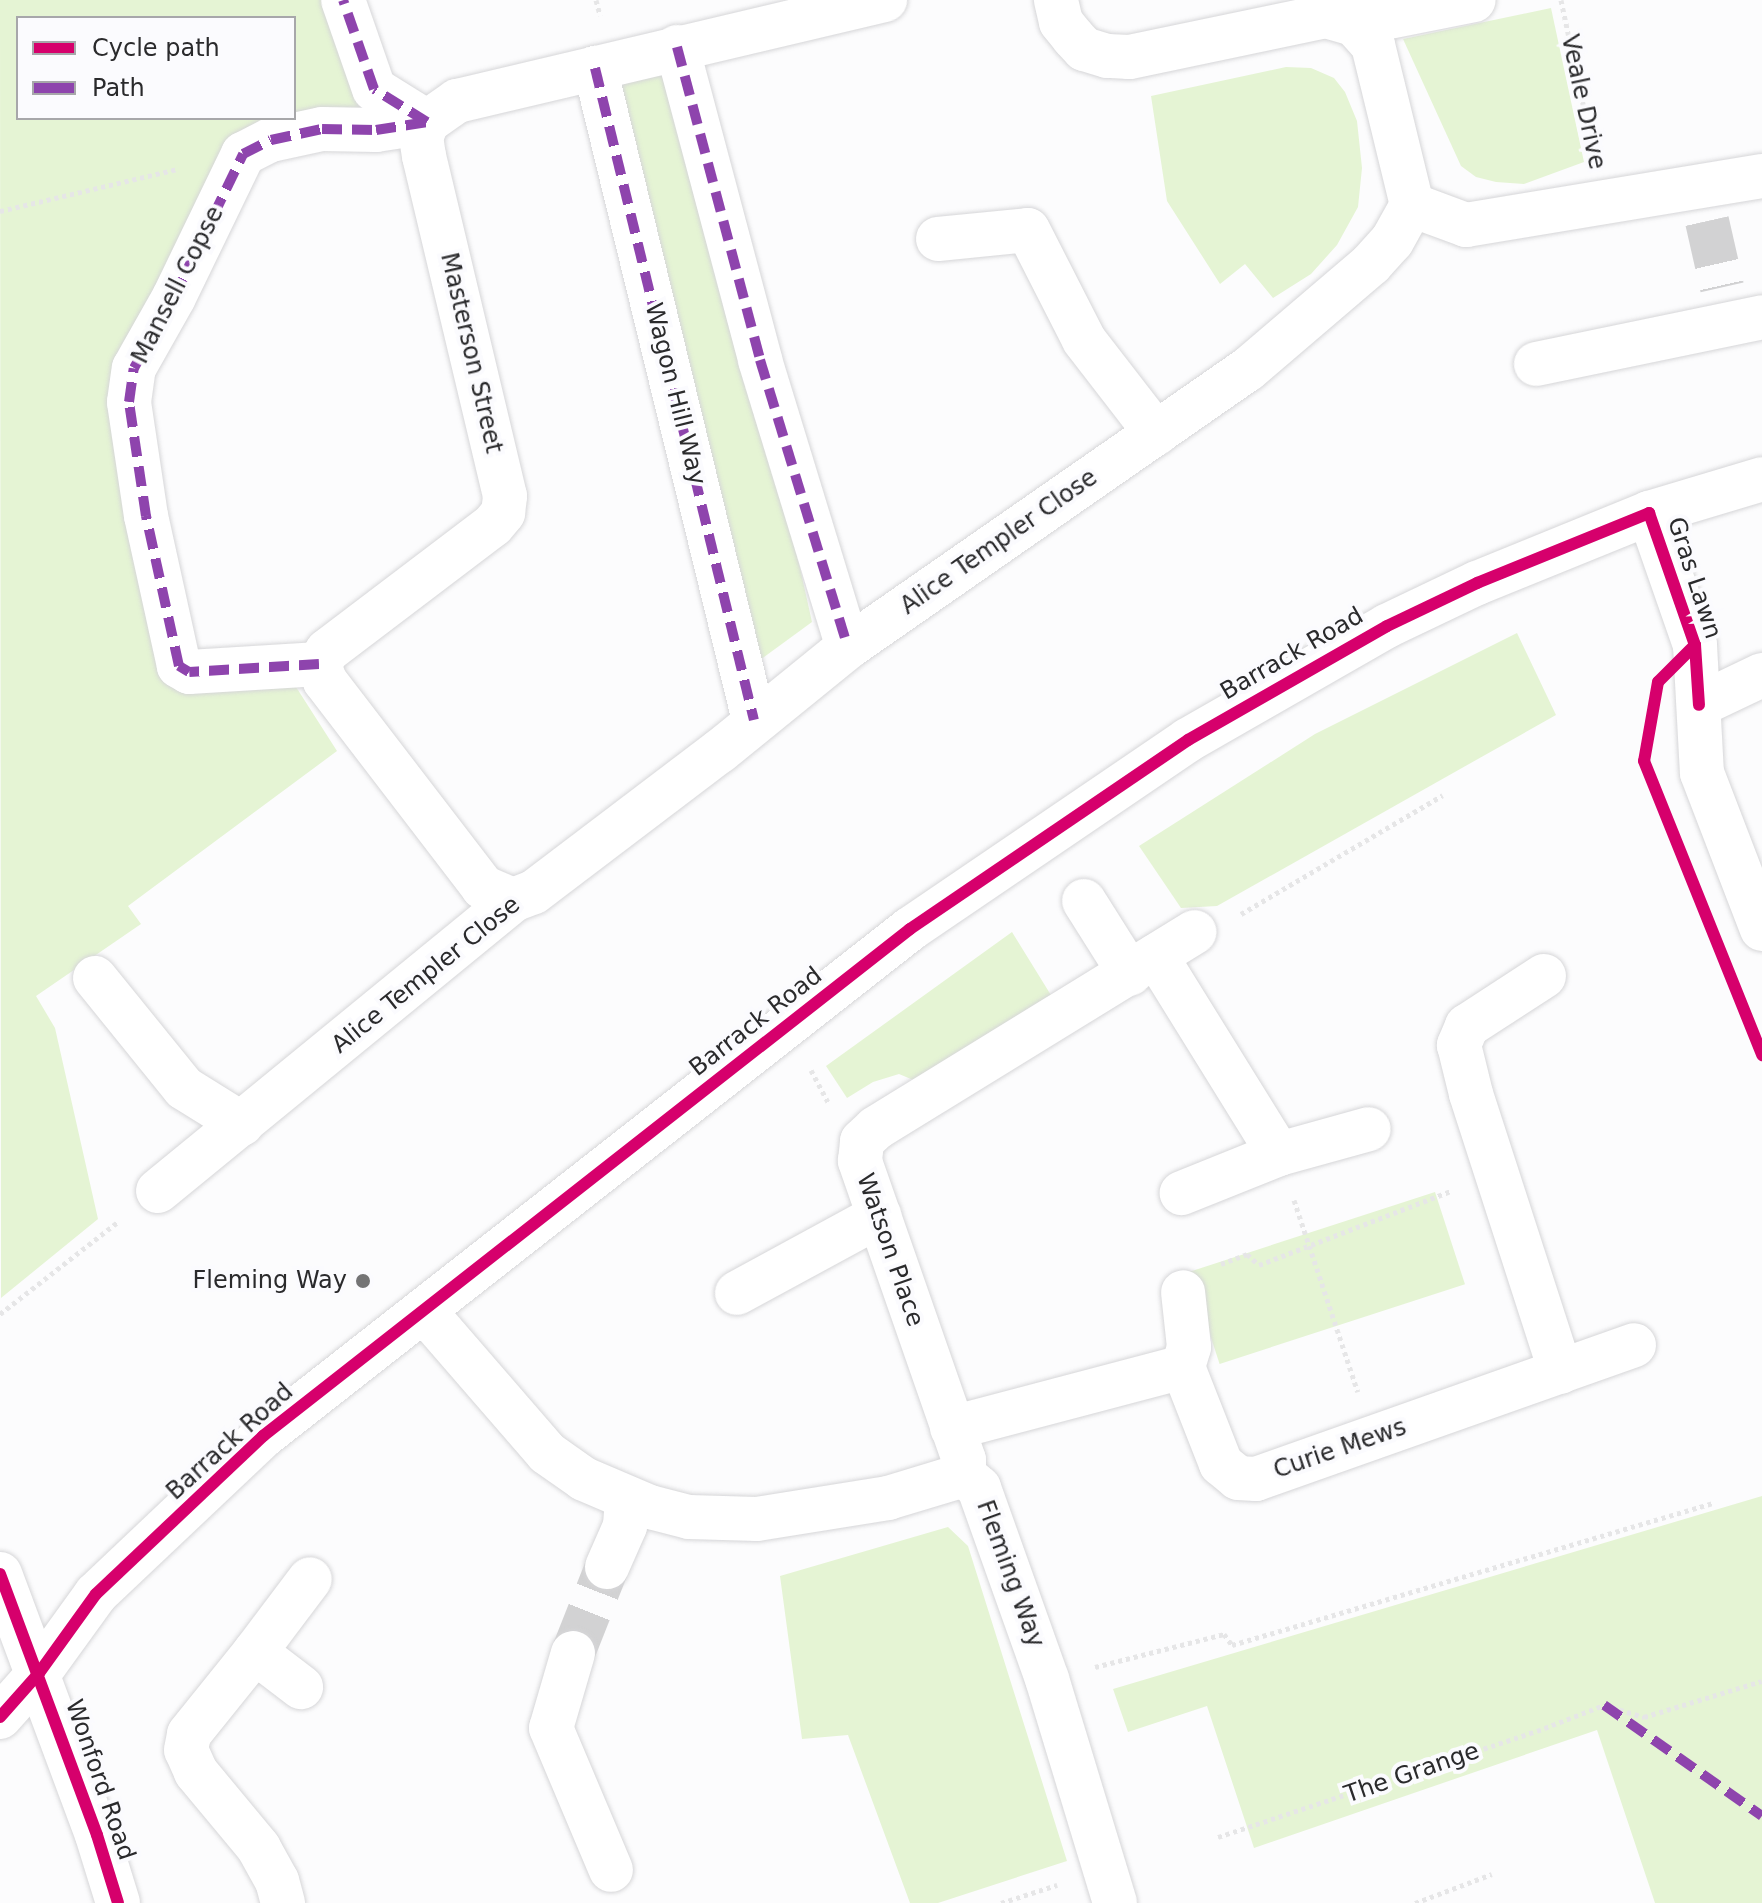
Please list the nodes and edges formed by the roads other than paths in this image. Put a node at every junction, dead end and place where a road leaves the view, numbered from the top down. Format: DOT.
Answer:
graph roads {
  1 [pos="343,0"];
  2 [pos="885,0"];
  3 [pos="1056,0"];
  4 [pos="1474,0"];
  5 [pos="1352,12"];
  6 [pos="677,47"];
  7 [pos="595,68"];
  8 [pos="427,122"];
  9 [pos="1762,176"];
  10 [pos="1412,205"];
  11 [pos="938,239"];
  12 [pos="1738,309"];
  13 [pos="1536,364"];
  14 [pos="1156,433"];
  15 [pos="1762,479"];
  16 [pos="1649,513"];
  17 [pos="848,647"];
  18 [pos="319,664"];
  19 [pos="1762,675"];
  20 [pos="1699,705"];
  21 [pos="754,720"];
  22 [pos="513,900"];
  23 [pos="1084,901"];
  24 [pos="1762,929"];
  25 [pos="1195,932"];
  26 [pos="1143,965"];
  27 [pos="1544,976"];
  28 [pos="95,978"];
  29 [pos="242,1124"];
  30 [pos="1369,1129"];
  31 [pos="1279,1154"];
  32 [pos="158,1191"];
  33 [pos="1182,1193"];
  34 [pos="879,1216"];
  35 [pos="1183,1292"];
  36 [pos="737,1293"];
  37 [pos="425,1312"];
  38 [pos="1634,1345"];
  39 [pos="1183,1367"];
  40 [pos="1561,1372"];
  41 [pos="952,1428"];
  42 [pos="964,1475"];
  43 [pos="627,1498"];
  44 [pos="607,1567"];
  45 [pos="0,1574"];
  46 [pos="310,1579"];
  47 [pos="255,1652"];
  48 [pos="573,1653"];
  49 [pos="39,1673"];
  50 [pos="301,1687"];
  51 [pos="0,1717"];
  52 [pos="611,1870"];
  53 [pos="1109,1887"];
  54 [pos="118,1903"];
  55 [pos="283,1903"];
  1 -- 8 [label="street"];
  2 -- 6 [label="street"];
  3 -- 5 [label="street"];
  4 -- 5 [label="street"];
  5 -- 10 [label="street"];
  6 -- 7 [label="street"];
  6 -- 17 [label="street"];
  7 -- 8 [label="street"];
  7 -- 21 [label="street, Wagon Hill Way"];
  8 -- 18 [label="street, Masterson Street"];
  8 -- 18 [label="street, Mansell Copse"];
  9 -- 10 [label="street, Veale Drive"];
  10 -- 14 [label="street, Alice Templer Close"];
  11 -- 14 [label="street"];
  12 -- 13 [label="street"];
  14 -- 17 [label="street, Alice Templer Close"];
  15 -- 16 [label="street, Barrack Road"];
  16 -- 20 [label="street, Gras Lawn"];
  16 -- 37 [label="street, Barrack Road"];
  17 -- 21 [label="street, Alice Templer Close"];
  18 -- 22 [label="street"];
  19 -- 20 [label="street"];
  20 -- 24 [label="street, Gras Lawn"];
  21 -- 22 [label="street, Alice Templer Close"];
  22 -- 29 [label="street, Alice Templer Close"];
  23 -- 26 [label="street"];
  25 -- 26 [label="street, Watson Place"];
  26 -- 31 [label="street"];
  26 -- 34 [label="street, Watson Place"];
  27 -- 40 [label="street"];
  28 -- 29 [label="street"];
  29 -- 32 [label="street, Alice Templer Close"];
  30 -- 31 [label="street"];
  31 -- 33 [label="street"];
  34 -- 36 [label="street"];
  34 -- 41 [label="street, Watson Place"];
  35 -- 39 [label="street, Curie Mews"];
  37 -- 43 [label="street, Fleming Way"];
  37 -- 49 [label="street, Barrack Road"];
  38 -- 40 [label="street, Curie Mews"];
  39 -- 40 [label="street, Curie Mews"];
  39 -- 41 [label="street"];
  41 -- 42 [label="street, Watson Place"];
  42 -- 43 [label="street, Fleming Way"];
  42 -- 53 [label="street, Fleming Way"];
  43 -- 44 [label="street"];
  45 -- 49 [label="street, Wonford Road"];
  46 -- 47 [label="street"];
  47 -- 50 [label="street"];
  47 -- 55 [label="street"];
  48 -- 52 [label="street"];
  49 -- 51 [label="street, Barrack Road"];
  49 -- 54 [label="street, Wonford Road"];
}
